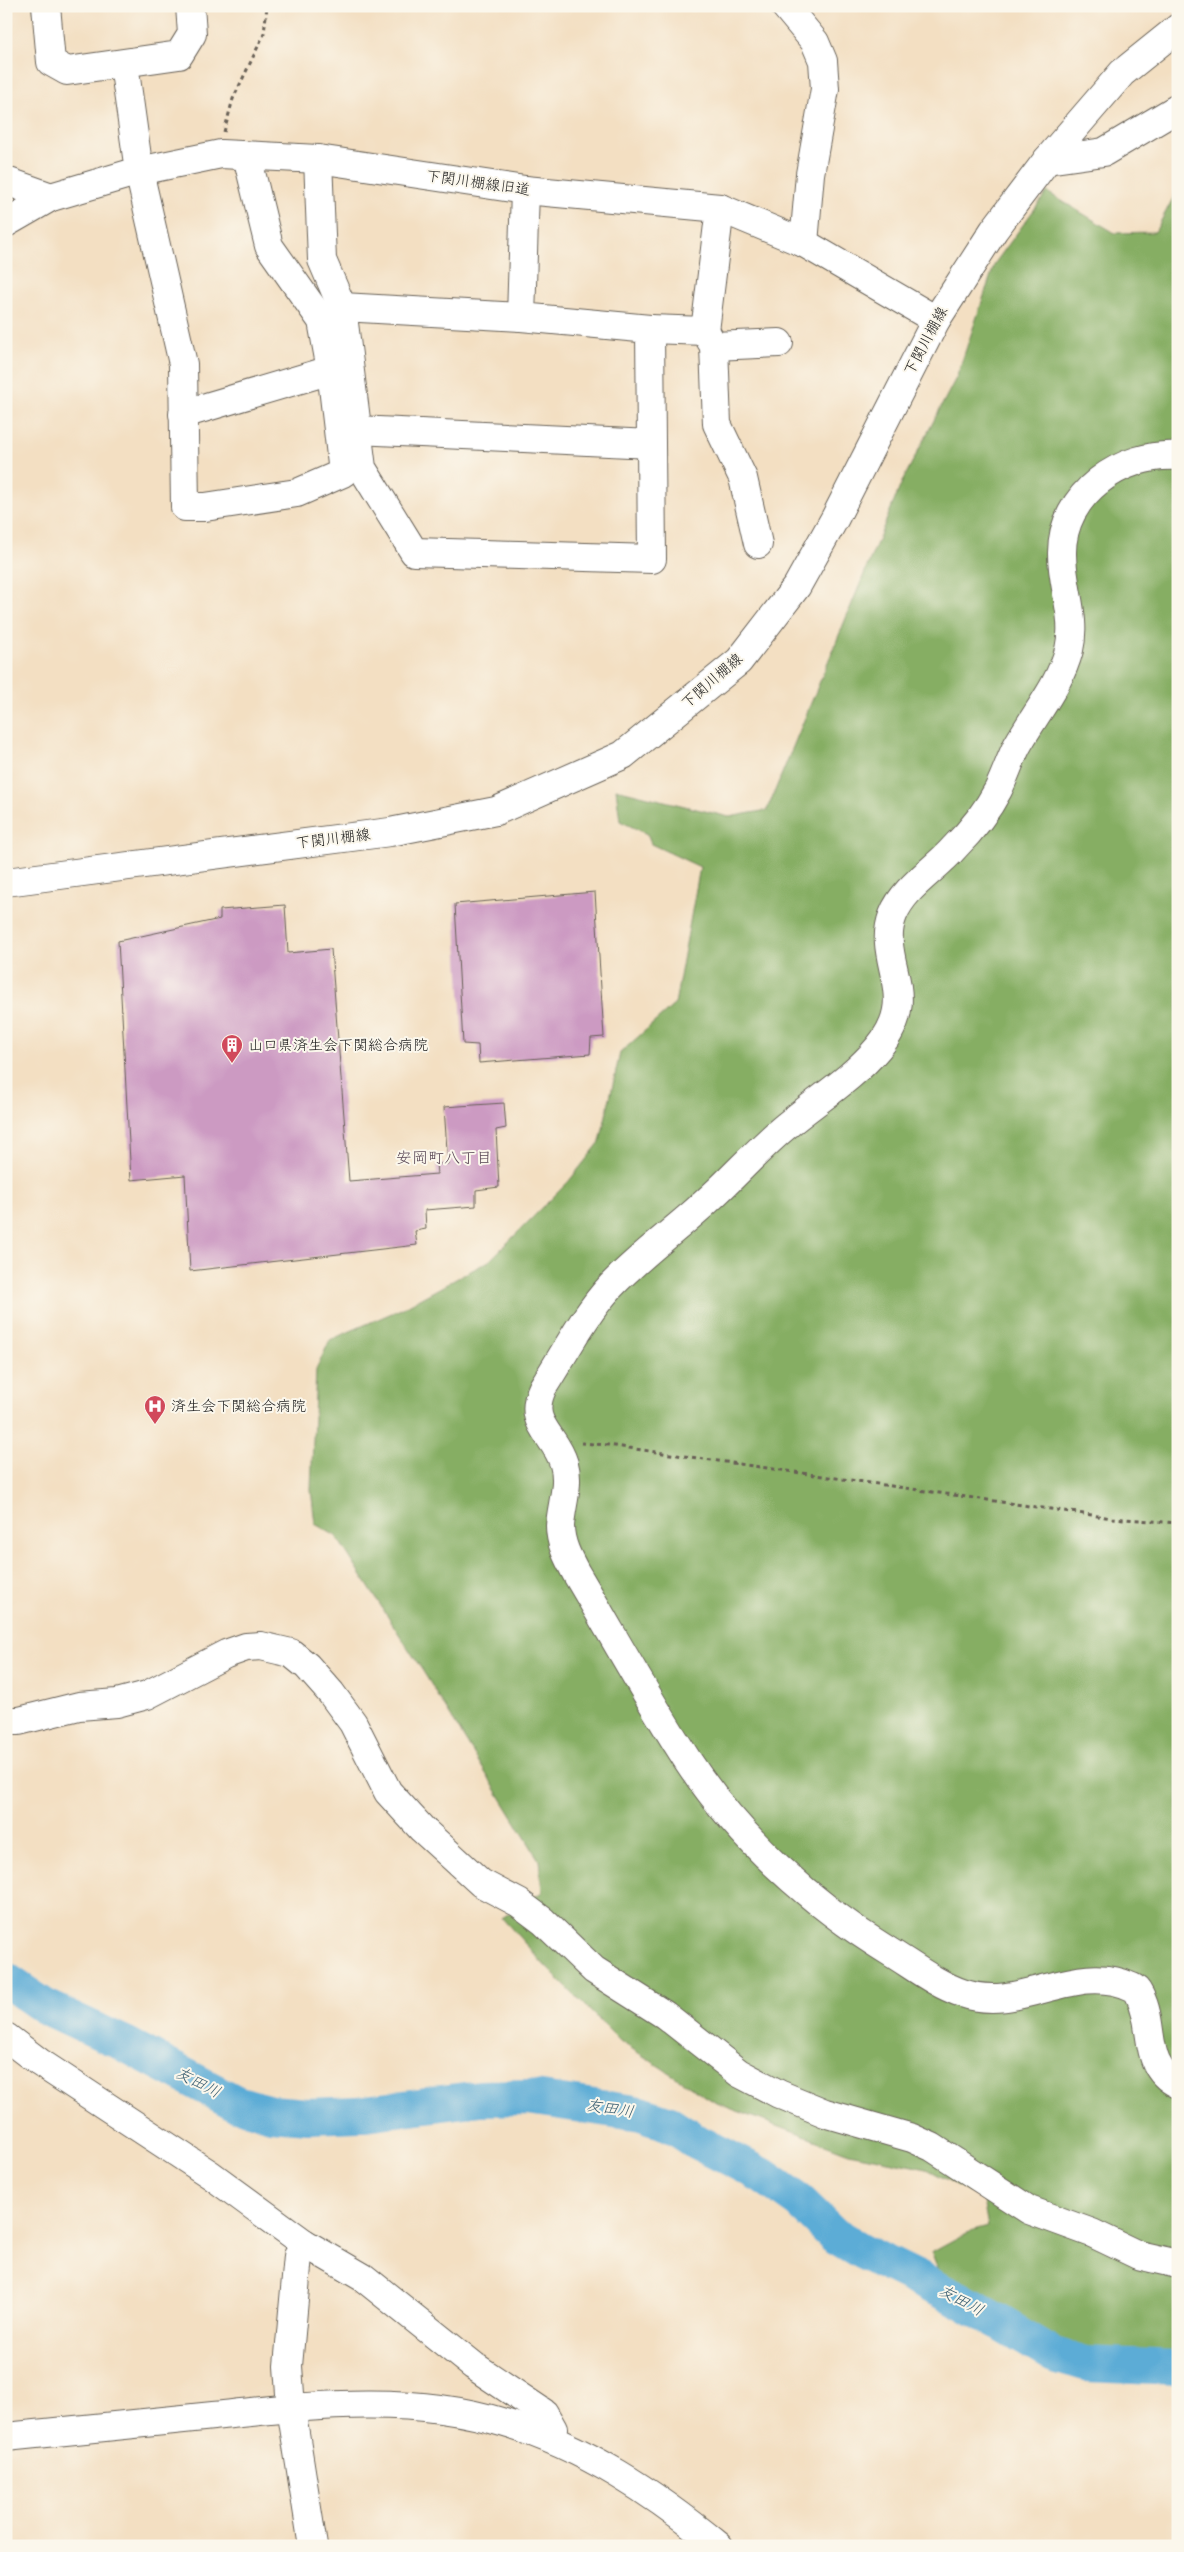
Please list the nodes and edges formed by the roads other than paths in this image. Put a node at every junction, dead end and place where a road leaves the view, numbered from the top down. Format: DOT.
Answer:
graph roads {
  1 [pos="46,6"];
  2 [pos="190,6"];
  3 [pos="785,6"];
  4 [pos="1178,28"];
  5 [pos="124,64"];
  6 [pos="1178,108"];
  7 [pos="234,155"];
  8 [pos="318,159"];
  9 [pos="1046,160"];
  10 [pos="139,170"];
  11 [pos="6,181"];
  12 [pos="525,190"];
  13 [pos="52,197"];
  14 [pos="720,208"];
  15 [pos="6,224"];
  16 [pos="804,243"];
  17 [pos="342,307"];
  18 [pos="521,317"];
  19 [pos="936,320"];
  20 [pos="650,329"];
  21 [pos="710,338"];
  22 [pos="779,344"];
  23 [pos="331,370"];
  24 [pos="183,414"];
  25 [pos="358,430"];
  26 [pos="651,444"];
  27 [pos="1178,456"];
  28 [pos="758,544"];
  29 [pos="6,882"];
  30 [pos="6,1722"];
  31 [pos="6,2037"];
  32 [pos="1178,2084"];
  33 [pos="304,2244"];
  34 [pos="1178,2264"];
  35 [pos="291,2408"];
  36 [pos="6,2437"];
  37 [pos="550,2438"];
  38 [pos="313,2546"];
  39 [pos="719,2546"];
  1 -- 5 [label="street"];
  2 -- 5 [label="street"];
  3 -- 16 [label="street"];
  4 -- 9 [label="street, 下関川棚線"];
  5 -- 10 [label="street"];
  6 -- 9 [label="street"];
  7 -- 8 [label="street, 下関川棚線旧道"];
  7 -- 10 [label="street, 下関川棚線旧道"];
  7 -- 23 [label="street"];
  8 -- 12 [label="street, 下関川棚線旧道"];
  8 -- 17 [label="street"];
  9 -- 19 [label="street, 下関川棚線"];
  10 -- 13 [label="street, 下関川棚線旧道"];
  10 -- 24 [label="street"];
  11 -- 13 [label="street"];
  12 -- 14 [label="street, 下関川棚線旧道"];
  12 -- 18 [label="street"];
  13 -- 15 [label="street, 下関川棚線旧道"];
  14 -- 16 [label="street, 下関川棚線旧道"];
  14 -- 21 [label="street"];
  16 -- 19 [label="street, 下関川棚線旧道"];
  17 -- 18 [label="street"];
  17 -- 25 [label="street"];
  18 -- 20 [label="street"];
  19 -- 29 [label="street, 下関川棚線"];
  20 -- 21 [label="street"];
  20 -- 26 [label="street"];
  21 -- 22 [label="street"];
  21 -- 28 [label="street"];
  23 -- 24 [label="street"];
  23 -- 24 [label="street"];
  25 -- 26 [label="street"];
  25 -- 26 [label="street"];
  27 -- 32 [label="street"];
  30 -- 34 [label="street"];
  31 -- 33 [label="street"];
  33 -- 35 [label="street"];
  33 -- 37 [label="street"];
  35 -- 36 [label="street"];
  35 -- 37 [label="street"];
  35 -- 38 [label="street"];
  37 -- 39 [label="street"];
}
